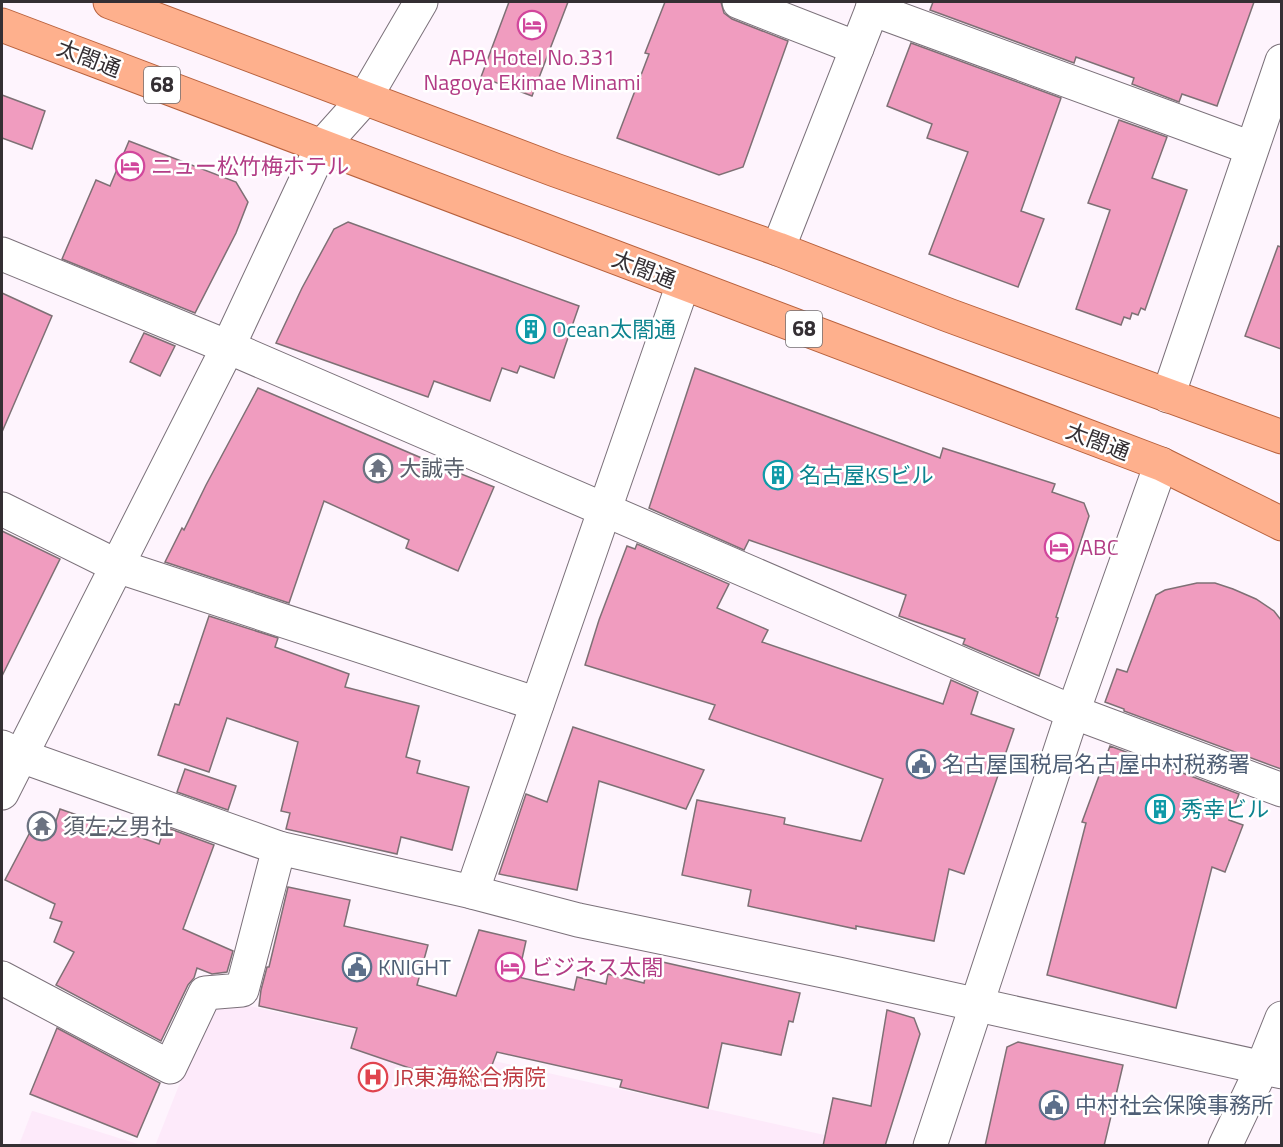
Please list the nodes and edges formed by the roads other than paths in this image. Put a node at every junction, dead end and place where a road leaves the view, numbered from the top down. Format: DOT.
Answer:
graph roads {
  1 [pos="110,2"];
  2 [pos="421,2"];
  3 [pos="739,2"];
  4 [pos="874,5"];
  5 [pos="2,25"];
  6 [pos="857,48"];
  7 [pos="1281,61"];
  8 [pos="365,98"];
  9 [pos="322,146"];
  10 [pos="1251,148"];
  11 [pos="778,249"];
  12 [pos="2,254"];
  13 [pos="683,284"];
  14 [pos="228,347"];
  15 [pos="1168,396"];
  16 [pos="1281,437"];
  17 [pos="1161,464"];
  18 [pos="2,509"];
  19 [pos="605,511"];
  20 [pos="1281,524"];
  21 [pos="117,566"];
  22 [pos="537,704"];
  23 [pos="1073,712"];
  24 [pos="11,752"];
  25 [pos="1281,790"];
  26 [pos="2,793"];
  27 [pos="279,848"];
  28 [pos="472,892"];
  29 [pos="2,978"];
  30 [pos="977,1004"];
  31 [pos="1281,1018"];
  32 [pos="1272,1070"];
  33 [pos="930,1146"];
  34 [pos="1225,1146"];
  1 -- 8 [label="main road"];
  2 -- 8 [label="street"];
  3 -- 6 [label="street"];
  4 -- 6 [label="street"];
  4 -- 10 [label="street"];
  5 -- 9 [label="main road, 太閤通 / 68"];
  6 -- 11 [label="street"];
  7 -- 10 [label="street"];
  8 -- 9 [label="street"];
  8 -- 11 [label="main road"];
  9 -- 13 [label="main road, 太閤通 / 68"];
  9 -- 14 [label="street"];
  10 -- 15 [label="street"];
  11 -- 15 [label="main road"];
  12 -- 14 [label="street"];
  13 -- 17 [label="main road, 太閤通 / 68"];
  13 -- 19 [label="street"];
  14 -- 19 [label="street"];
  14 -- 21 [label="street"];
  15 -- 16 [label="main road"];
  17 -- 20 [label="main road, 太閤通 / 68"];
  17 -- 23 [label="street"];
  18 -- 21 [label="street"];
  19 -- 22 [label="street"];
  19 -- 23 [label="street"];
  21 -- 22 [label="street"];
  21 -- 24 [label="street"];
  22 -- 28 [label="street"];
  23 -- 25 [label="street"];
  23 -- 30 [label="street"];
  24 -- 26 [label="street"];
  24 -- 27 [label="street"];
  27 -- 28 [label="street"];
  27 -- 29 [label="street"];
  28 -- 30 [label="street"];
  30 -- 32 [label="street"];
  30 -- 33 [label="street"];
  31 -- 32 [label="street"];
  32 -- 34 [label="street"];
}
